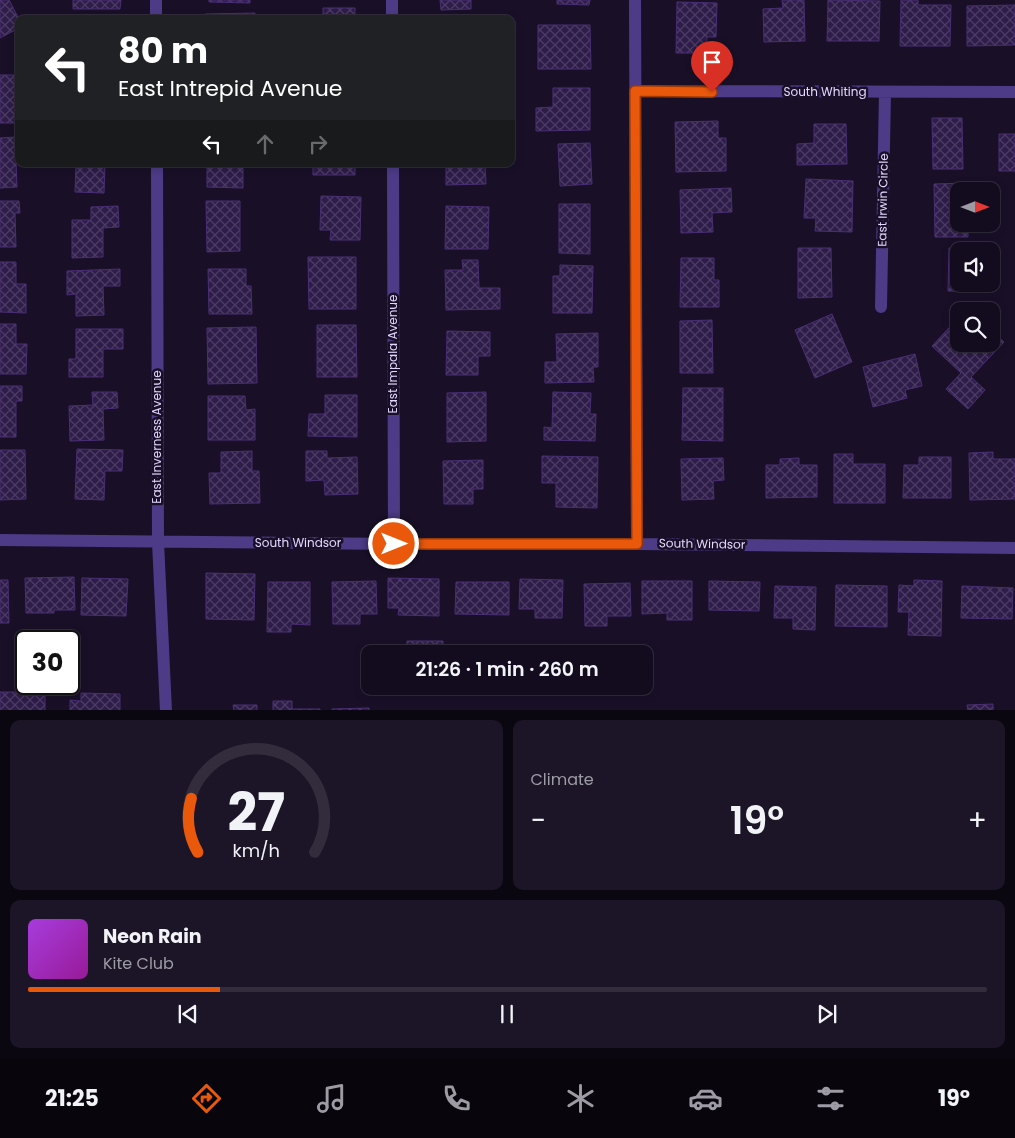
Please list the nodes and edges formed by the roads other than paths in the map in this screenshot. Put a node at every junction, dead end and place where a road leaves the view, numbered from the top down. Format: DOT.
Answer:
graph roads {
  1 [pos="156,0"];
  2 [pos="392,0"];
  3 [pos="635,0"];
  4 [pos="156,15"];
  5 [pos="392,15"];
  6 [pos="635,91"];
  7 [pos="885,92"];
  8 [pos="1015,92"];
  9 [pos="157,167"];
  10 [pos="393,167"];
  11 [pos="881,307"];
  12 [pos="0,540"];
  13 [pos="158,542"];
  14 [pos="394,544"];
  15 [pos="637,544"];
  16 [pos="1015,548"];
  17 [pos="166,710"];
  1 -- 4 [label="street"];
  2 -- 5 [label="street"];
  3 -- 6 [label="street"];
  6 -- 7 [label="street, South Whiting"];
  6 -- 15 [label="street"];
  7 -- 8 [label="street, South Whiting"];
  7 -- 11 [label="street, East Irwin Circle"];
  9 -- 13 [label="street, East Inverness Avenue"];
  10 -- 14 [label="street, East Impala Avenue"];
  12 -- 13 [label="street, South Windsor"];
  13 -- 14 [label="street, South Windsor"];
  13 -- 17 [label="street, East Inverness Avenue"];
  14 -- 15 [label="street, South Windsor"];
  15 -- 16 [label="street, South Windsor"];
}
